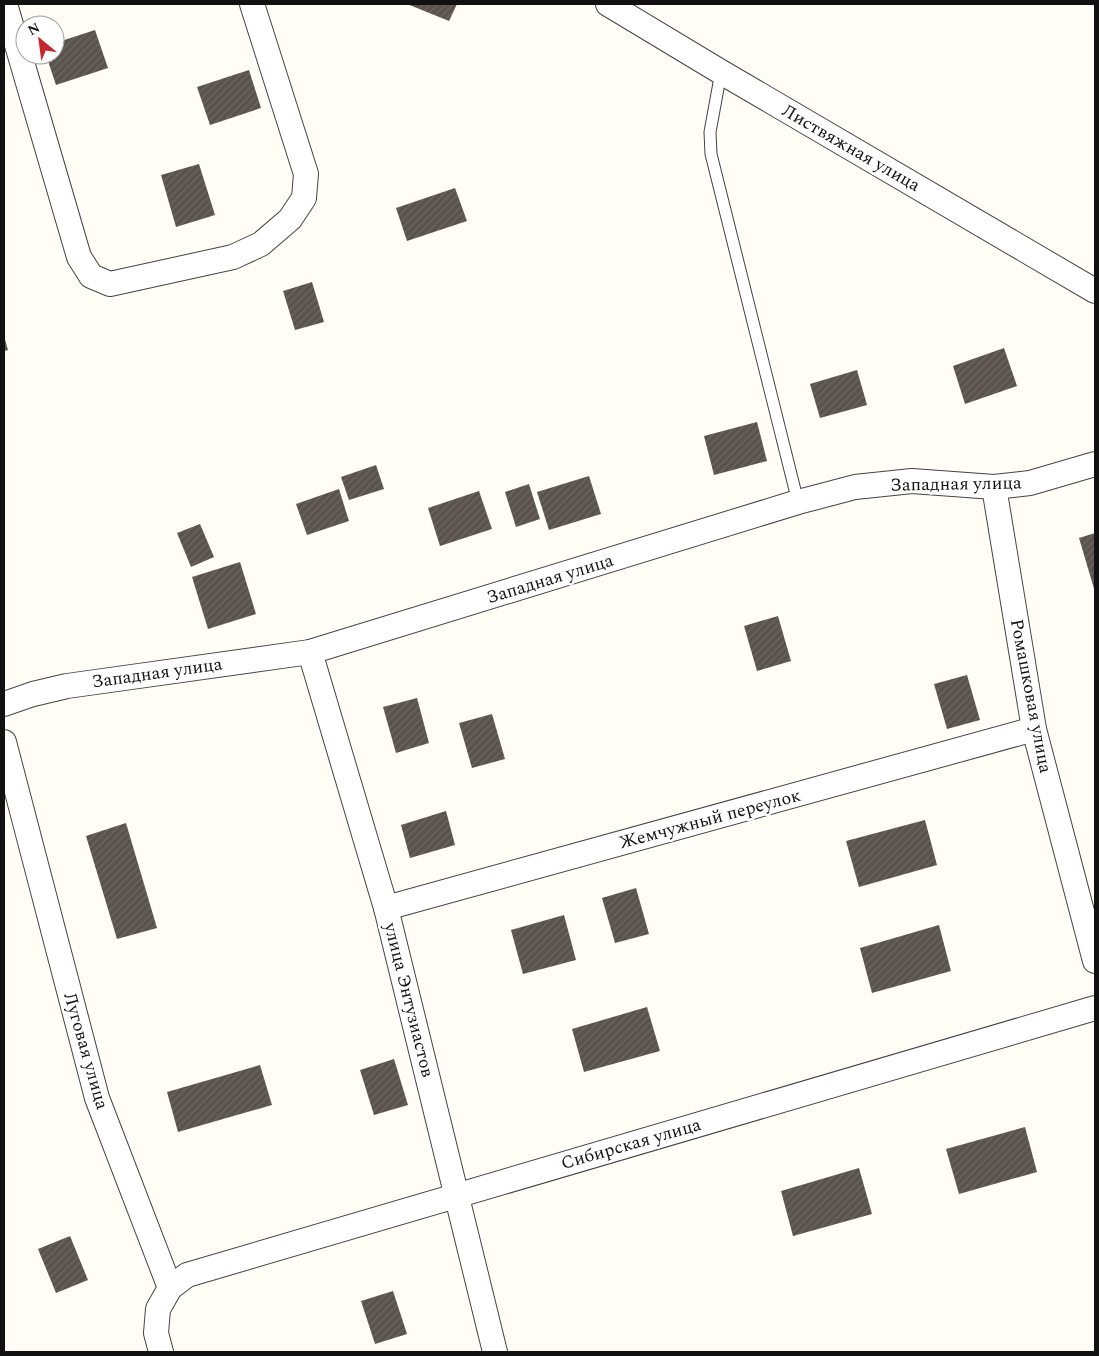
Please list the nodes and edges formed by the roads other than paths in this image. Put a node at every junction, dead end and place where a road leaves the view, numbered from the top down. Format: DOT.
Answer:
graph roads {
  1 [pos="5,4"];
  2 [pos="252,4"];
  3 [pos="608,4"];
  4 [pos="721,72"];
  5 [pos="1095,291"];
  6 [pos="1095,464"];
  7 [pos="994,487"];
  8 [pos="798,502"];
  9 [pos="310,652"];
  10 [pos="4,704"];
  11 [pos="1034,729"];
  12 [pos="4,742"];
  13 [pos="386,908"];
  14 [pos="1095,961"];
  15 [pos="1095,1008"];
  16 [pos="457,1196"];
  17 [pos="170,1288"];
  18 [pos="161,1352"];
  19 [pos="495,1352"];
  1 -- 2 [label="street"];
  3 -- 4 [label="street, Листвяжная улица"];
  4 -- 5 [label="street, Листвяжная улица"];
  4 -- 8 [label="lane"];
  6 -- 7 [label="street, Западная улица"];
  7 -- 8 [label="street, Западная улица"];
  7 -- 11 [label="street, Ромашковая улица"];
  8 -- 9 [label="street, Западная улица"];
  9 -- 10 [label="street, Западная улица"];
  9 -- 13 [label="street, улица Энтузиастов"];
  11 -- 13 [label="street, Жемчужный переулок"];
  11 -- 14 [label="street, Ромашковая улица"];
  12 -- 17 [label="street, Луговая улица"];
  13 -- 16 [label="street, улица Энтузиастов"];
  15 -- 16 [label="street, Сибирская улица"];
  16 -- 17 [label="street, Сибирская улица"];
  16 -- 19 [label="street, улица Энтузиастов"];
  17 -- 18 [label="street"];
}
